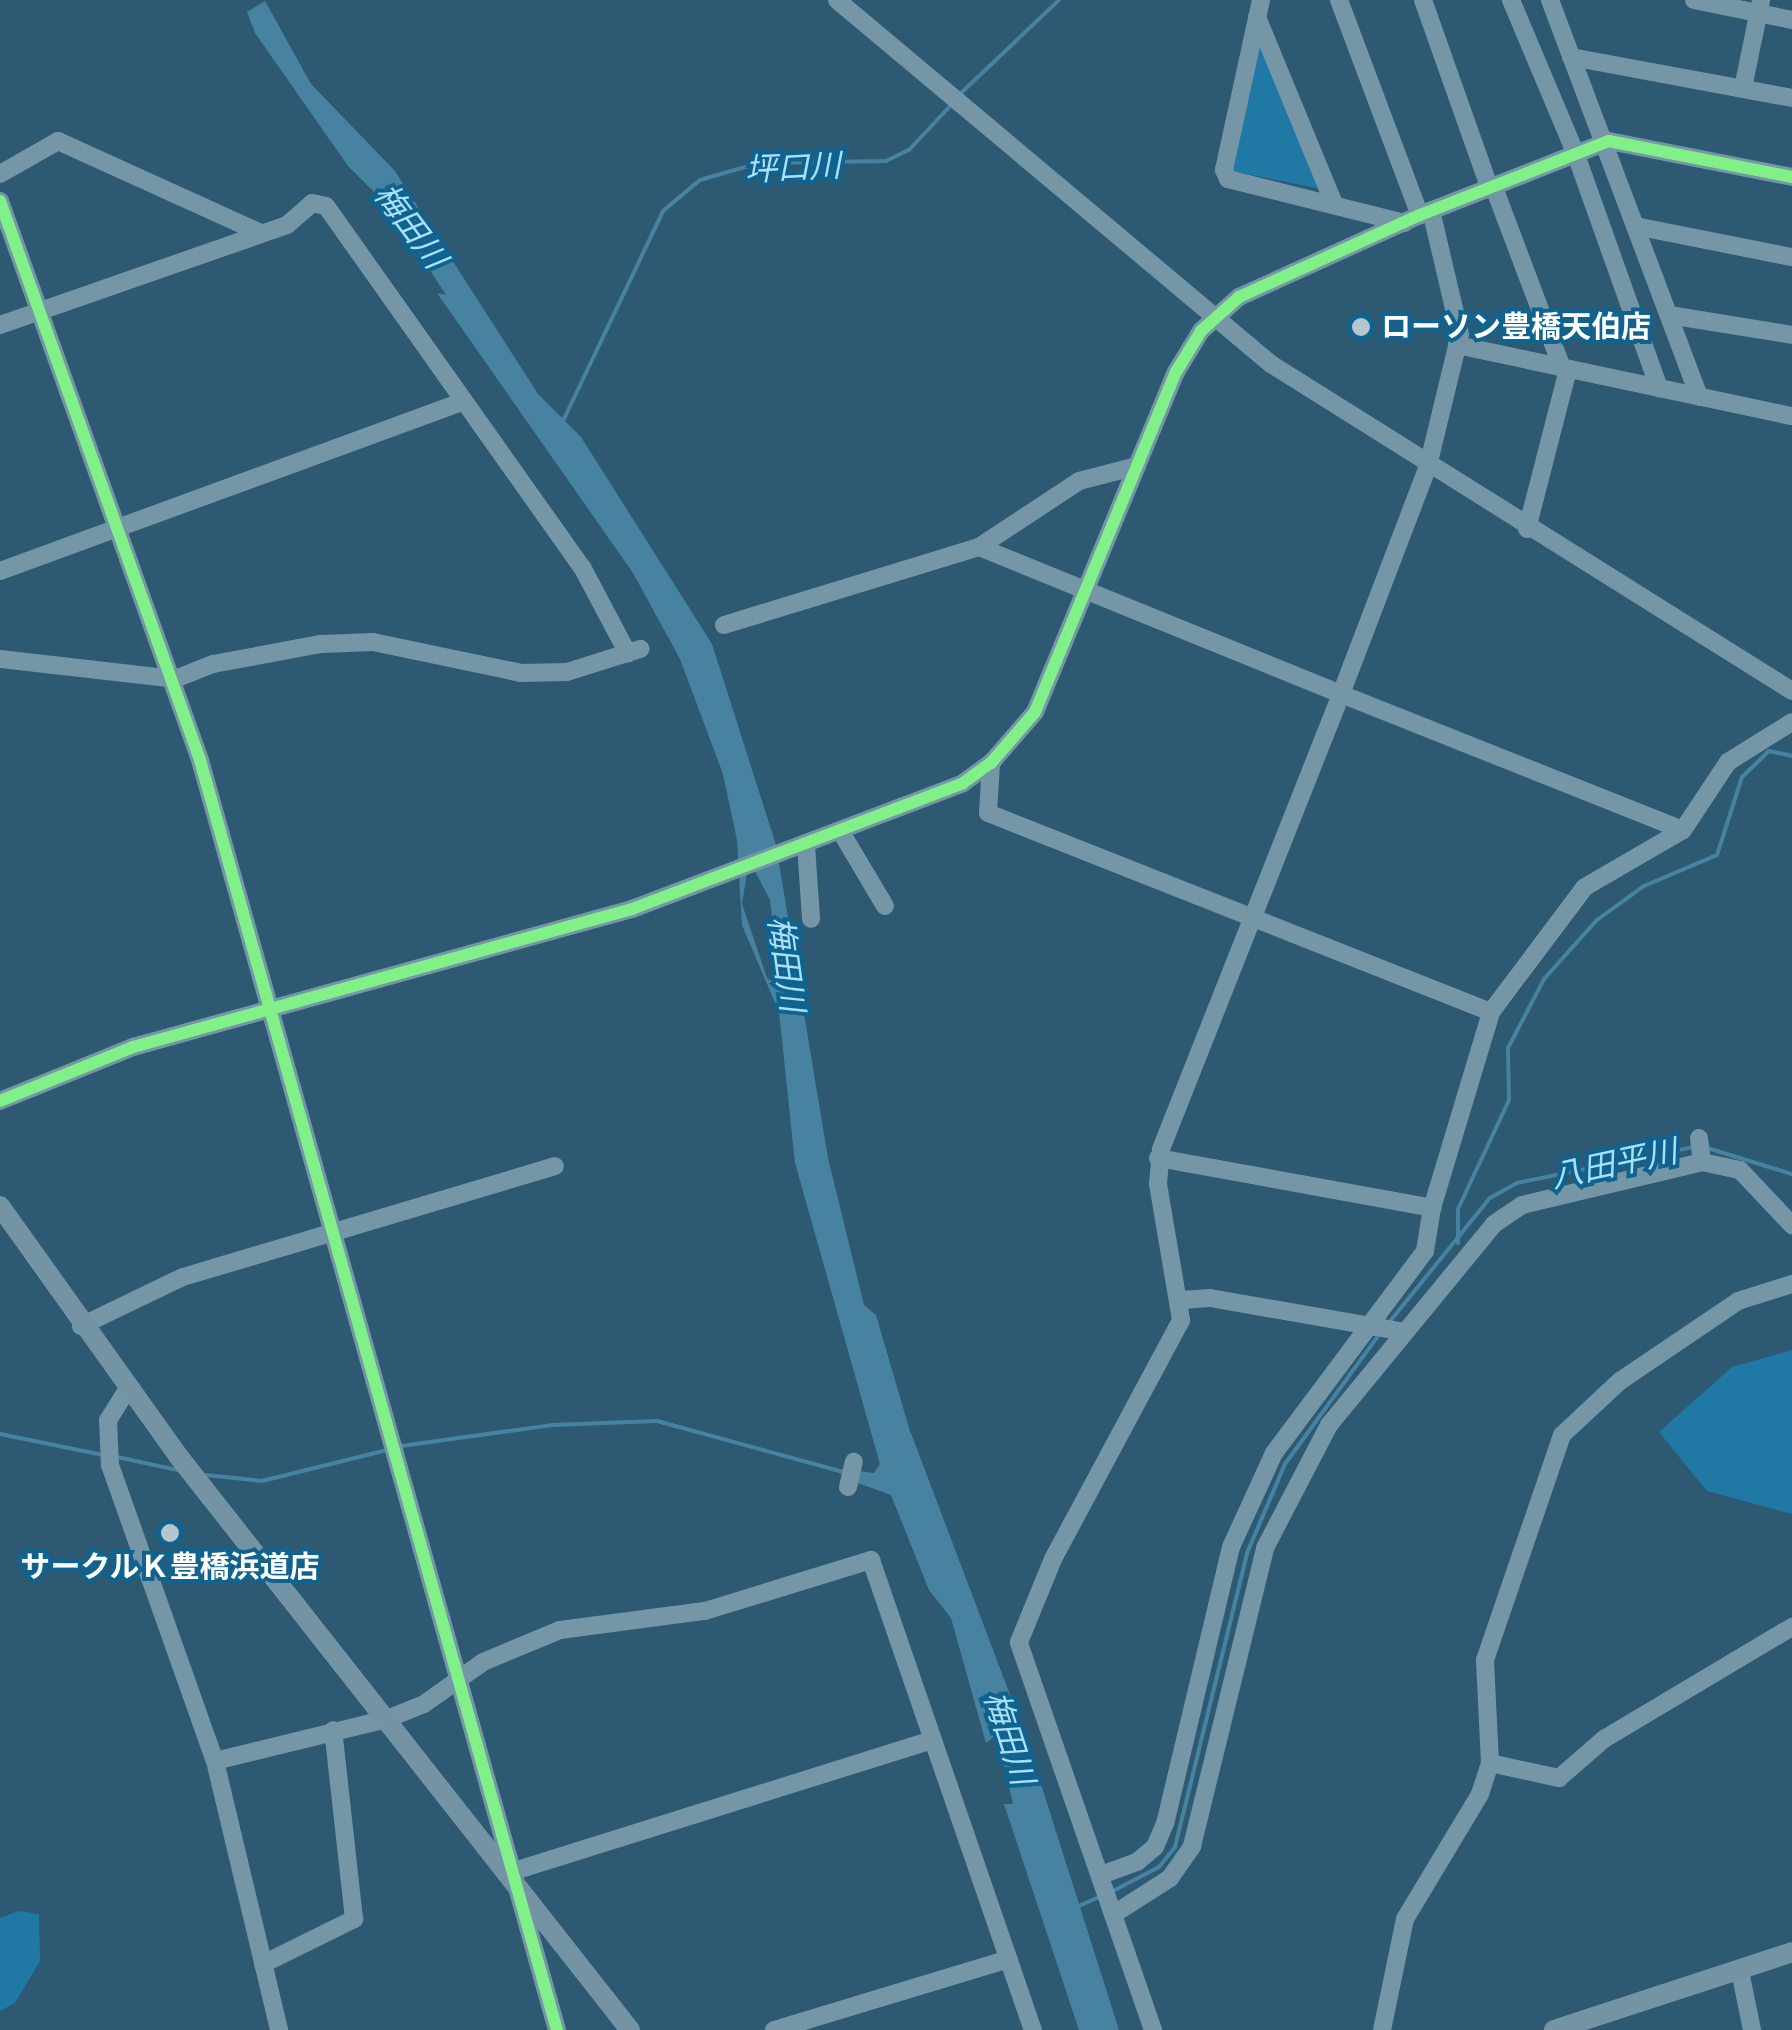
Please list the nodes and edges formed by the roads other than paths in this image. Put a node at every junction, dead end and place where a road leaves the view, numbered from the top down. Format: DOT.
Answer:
graph roads {
  1 [pos="1338,0"];
  2 [pos="1423,0"];
  3 [pos="1511,0"];
  4 [pos="1550,0"];
  5 [pos="1694,0"];
  6 [pos="841,1"];
  7 [pos="1760,6"];
  8 [pos="1259,8"];
  9 [pos="1792,20"];
  10 [pos="1571,57"];
  11 [pos="1743,88"];
  12 [pos="1792,98"];
  13 [pos="1602,144"];
  14 [pos="1576,152"];
  15 [pos="0,174"];
  16 [pos="1792,177"];
  17 [pos="1491,185"];
  18 [pos="0,200"];
  19 [pos="1333,201"];
  20 [pos="1419,216"];
  21 [pos="1635,226"];
  22 [pos="261,233"];
  23 [pos="1792,257"];
  24 [pos="40,310"];
  25 [pos="1669,315"];
  26 [pos="1216,317"];
  27 [pos="0,325"];
  28 [pos="1792,335"];
  29 [pos="1457,345"];
  30 [pos="1565,369"];
  31 [pos="1659,388"];
  32 [pos="1699,397"];
  33 [pos="463,402"];
  34 [pos="1792,416"];
  35 [pos="1138,466"];
  36 [pos="1428,466"];
  37 [pos="118,528"];
  38 [pos="1527,528"];
  39 [pos="979,547"];
  40 [pos="0,572"];
  41 [pos="1085,593"];
  42 [pos="724,625"];
  43 [pos="0,659"];
  44 [pos="174,680"];
  45 [pos="1792,691"];
  46 [pos="1341,694"];
  47 [pos="1792,722"];
  48 [pos="992,763"];
  49 [pos="1683,830"];
  50 [pos="840,832"];
  51 [pos="806,845"];
  52 [pos="886,906"];
  53 [pos="1251,916"];
  54 [pos="811,919"];
  55 [pos="270,1007"];
  56 [pos="1490,1012"];
  57 [pos="0,1101"];
  58 [pos="1698,1138"];
  59 [pos="1158,1158"];
  60 [pos="1702,1162"];
  61 [pos="555,1166"];
  62 [pos="0,1206"];
  63 [pos="1432,1208"];
  64 [pos="1792,1225"];
  65 [pos="334,1230"];
  66 [pos="1792,1284"];
  67 [pos="1182,1300"];
  68 [pos="1368,1324"];
  69 [pos="81,1326"];
  70 [pos="1404,1332"];
  71 [pos="127,1390"];
  72 [pos="854,1462"];
  73 [pos="848,1487"];
  74 [pos="1792,1627"];
  75 [pos="457,1680"];
  76 [pos="386,1719"];
  77 [pos="333,1730"];
  78 [pos="933,1740"];
  79 [pos="214,1761"];
  80 [pos="1490,1763"];
  81 [pos="508,1873"];
  82 [pos="1107,1893"];
  83 [pos="1792,1952"];
  84 [pos="1009,1959"];
  85 [pos="263,1964"];
  86 [pos="1740,1971"];
  87 [pos="279,2030"];
  88 [pos="557,2030"];
  89 [pos="630,2030"];
  90 [pos="774,2030"];
  91 [pos="1033,2030"];
  92 [pos="1153,2030"];
  93 [pos="1382,2030"];
  94 [pos="1554,2030"];
  95 [pos="1752,2030"];
  1 -- 20 [label="street"];
  2 -- 17 [label="street"];
  3 -- 14 [label="street"];
  4 -- 10 [label="street"];
  5 -- 7 [label="street"];
  6 -- 26 [label="street"];
  7 -- 9 [label="street"];
  7 -- 11 [label="street"];
  8 -- 19 [label="street"];
  8 -- 19 [label="street"];
  10 -- 11 [label="street"];
  10 -- 13 [label="street"];
  11 -- 12 [label="street"];
  13 -- 14 [label="street"];
  13 -- 16 [label="street"];
  13 -- 21 [label="street"];
  14 -- 17 [label="street"];
  14 -- 31 [label="street"];
  15 -- 22 [label="street"];
  17 -- 20 [label="street"];
  17 -- 30 [label="street"];
  18 -- 24 [label="street"];
  19 -- 20 [label="street"];
  20 -- 26 [label="street"];
  20 -- 29 [label="street"];
  21 -- 23 [label="street"];
  21 -- 25 [label="street"];
  22 -- 24 [label="street"];
  22 -- 33 [label="street"];
  24 -- 27 [label="street"];
  24 -- 37 [label="street"];
  25 -- 28 [label="street"];
  25 -- 32 [label="street"];
  26 -- 35 [label="street"];
  26 -- 36 [label="street"];
  29 -- 30 [label="street"];
  29 -- 36 [label="street"];
  30 -- 31 [label="street"];
  30 -- 38 [label="street"];
  31 -- 32 [label="street"];
  32 -- 34 [label="street"];
  33 -- 37 [label="street"];
  33 -- 44 [label="street"];
  35 -- 39 [label="street"];
  35 -- 41 [label="street"];
  36 -- 38 [label="street"];
  36 -- 46 [label="street"];
  37 -- 40 [label="street"];
  37 -- 44 [label="street"];
  38 -- 45 [label="street"];
  39 -- 41 [label="street"];
  39 -- 42 [label="street"];
  41 -- 46 [label="street"];
  41 -- 48 [label="street"];
  43 -- 44 [label="street"];
  44 -- 55 [label="street"];
  46 -- 49 [label="street"];
  46 -- 53 [label="street"];
  47 -- 49 [label="street"];
  48 -- 50 [label="street"];
  48 -- 53 [label="street"];
  49 -- 56 [label="street"];
  50 -- 51 [label="street"];
  50 -- 52 [label="street"];
  51 -- 54 [label="street"];
  51 -- 55 [label="street"];
  53 -- 56 [label="street"];
  53 -- 59 [label="street"];
  55 -- 57 [label="street"];
  55 -- 65 [label="street"];
  56 -- 63 [label="street"];
  58 -- 60 [label="street"];
  59 -- 63 [label="street"];
  59 -- 67 [label="street"];
  60 -- 64 [label="street"];
  60 -- 70 [label="street"];
  61 -- 65 [label="street"];
  62 -- 69 [label="main road"];
  63 -- 68 [label="street"];
  65 -- 69 [label="street"];
  65 -- 75 [label="street"];
  66 -- 80 [label="street"];
  67 -- 68 [label="street"];
  67 -- 82 [label="street"];
  68 -- 70 [label="street"];
  68 -- 82 [label="street"];
  69 -- 71 [label="main road"];
  70 -- 82 [label="street"];
  71 -- 76 [label="main road"];
  71 -- 79 [label="street"];
  72 -- 73 [label="street"];
  74 -- 80 [label="street"];
  75 -- 76 [label="street"];
  75 -- 78 [label="street"];
  75 -- 81 [label="street"];
  76 -- 77 [label="street"];
  76 -- 81 [label="main road"];
  77 -- 79 [label="street"];
  77 -- 85 [label="street"];
  78 -- 81 [label="street"];
  78 -- 84 [label="street"];
  79 -- 85 [label="street"];
  80 -- 93 [label="street"];
  81 -- 88 [label="street"];
  81 -- 89 [label="main road"];
  82 -- 92 [label="street"];
  83 -- 86 [label="main road"];
  84 -- 90 [label="street"];
  84 -- 91 [label="street"];
  85 -- 87 [label="street"];
  86 -- 94 [label="main road"];
  86 -- 95 [label="street"];
}
